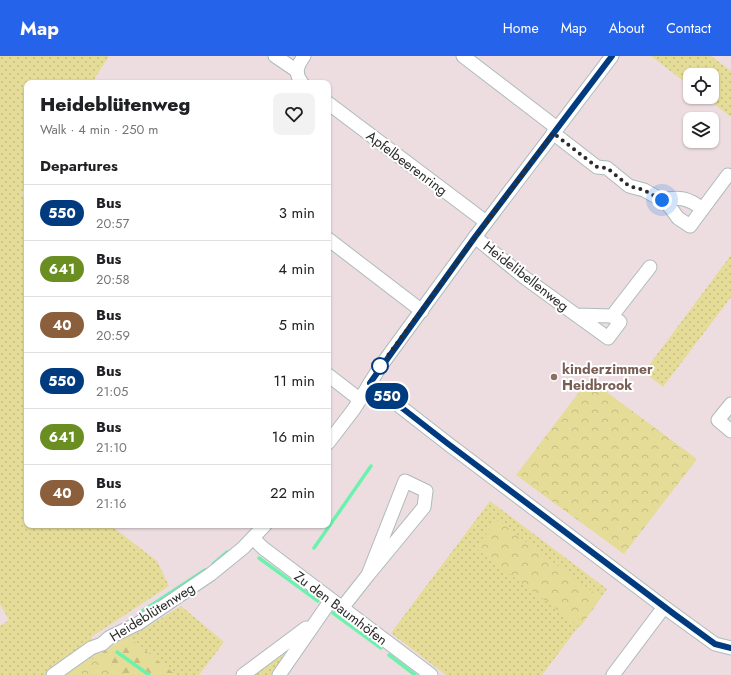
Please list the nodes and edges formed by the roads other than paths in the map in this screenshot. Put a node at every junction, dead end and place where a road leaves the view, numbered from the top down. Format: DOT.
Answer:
graph roads {
  1 [pos="276,56"];
  2 [pos="304,56"];
  3 [pos="463,56"];
  4 [pos="612,56"];
  5 [pos="297,71"];
  6 [pos="301,80"];
  7 [pos="331,105"];
  8 [pos="555,131"];
  9 [pos="728,175"];
  10 [pos="662,200"];
  11 [pos="702,209"];
  12 [pos="486,222"];
  13 [pos="475,237"];
  14 [pos="331,241"];
  15 [pos="650,267"];
  16 [pos="422,311"];
  17 [pos="576,315"];
  18 [pos="612,316"];
  19 [pos="331,377"];
  20 [pos="370,383"];
  21 [pos="359,399"];
  22 [pos="731,404"];
  23 [pos="731,431"];
  24 [pos="331,439"];
  25 [pos="262,528"];
  26 [pos="253,538"];
  27 [pos="368,575"];
  28 [pos="331,600"];
  29 [pos="664,607"];
  30 [pos="342,608"];
  31 [pos="316,620"];
  32 [pos="731,648"];
  33 [pos="53,675"];
  34 [pos="243,675"];
  35 [pos="279,675"];
  36 [pos="431,675"];
  37 [pos="613,675"];
  1 -- 5 [label="street"];
  2 -- 5 [label="street"];
  3 -- 8 [label="street"];
  4 -- 8 [label="street"];
  5 -- 6 [label="street"];
  7 -- 12 [label="street, Apfelbeerenring"];
  8 -- 10 [label="street"];
  8 -- 12 [label="street"];
  9 -- 11 [label="street"];
  10 -- 11 [label="street"];
  10 -- 11 [label="street"];
  12 -- 13 [label="street"];
  13 -- 16 [label="street"];
  13 -- 17 [label="street, Heidelibellenweg"];
  14 -- 16 [label="street"];
  15 -- 18 [label="street"];
  16 -- 20 [label="street"];
  17 -- 18 [label="street, Heidelibellenweg"];
  17 -- 18 [label="street, Heidelibellenweg"];
  19 -- 21 [label="street"];
  20 -- 21 [label="street"];
  20 -- 29 [label="street"];
  21 -- 24 [label="street"];
  22 -- 23 [label="street"];
  25 -- 26 [label="street, Heideblütenweg"];
  26 -- 28 [label="street, Zu den Baumhöfen"];
  26 -- 33 [label="street, Heideblütenweg"];
  27 -- 27 [label="street"];
  27 -- 30 [label="street"];
  28 -- 30 [label="street, Zu den Baumhöfen"];
  28 -- 31 [label="street"];
  29 -- 32 [label="street"];
  29 -- 37 [label="street"];
  30 -- 36 [label="street, Zu den Baumhöfen"];
  31 -- 34 [label="street"];
  31 -- 35 [label="street"];
}
